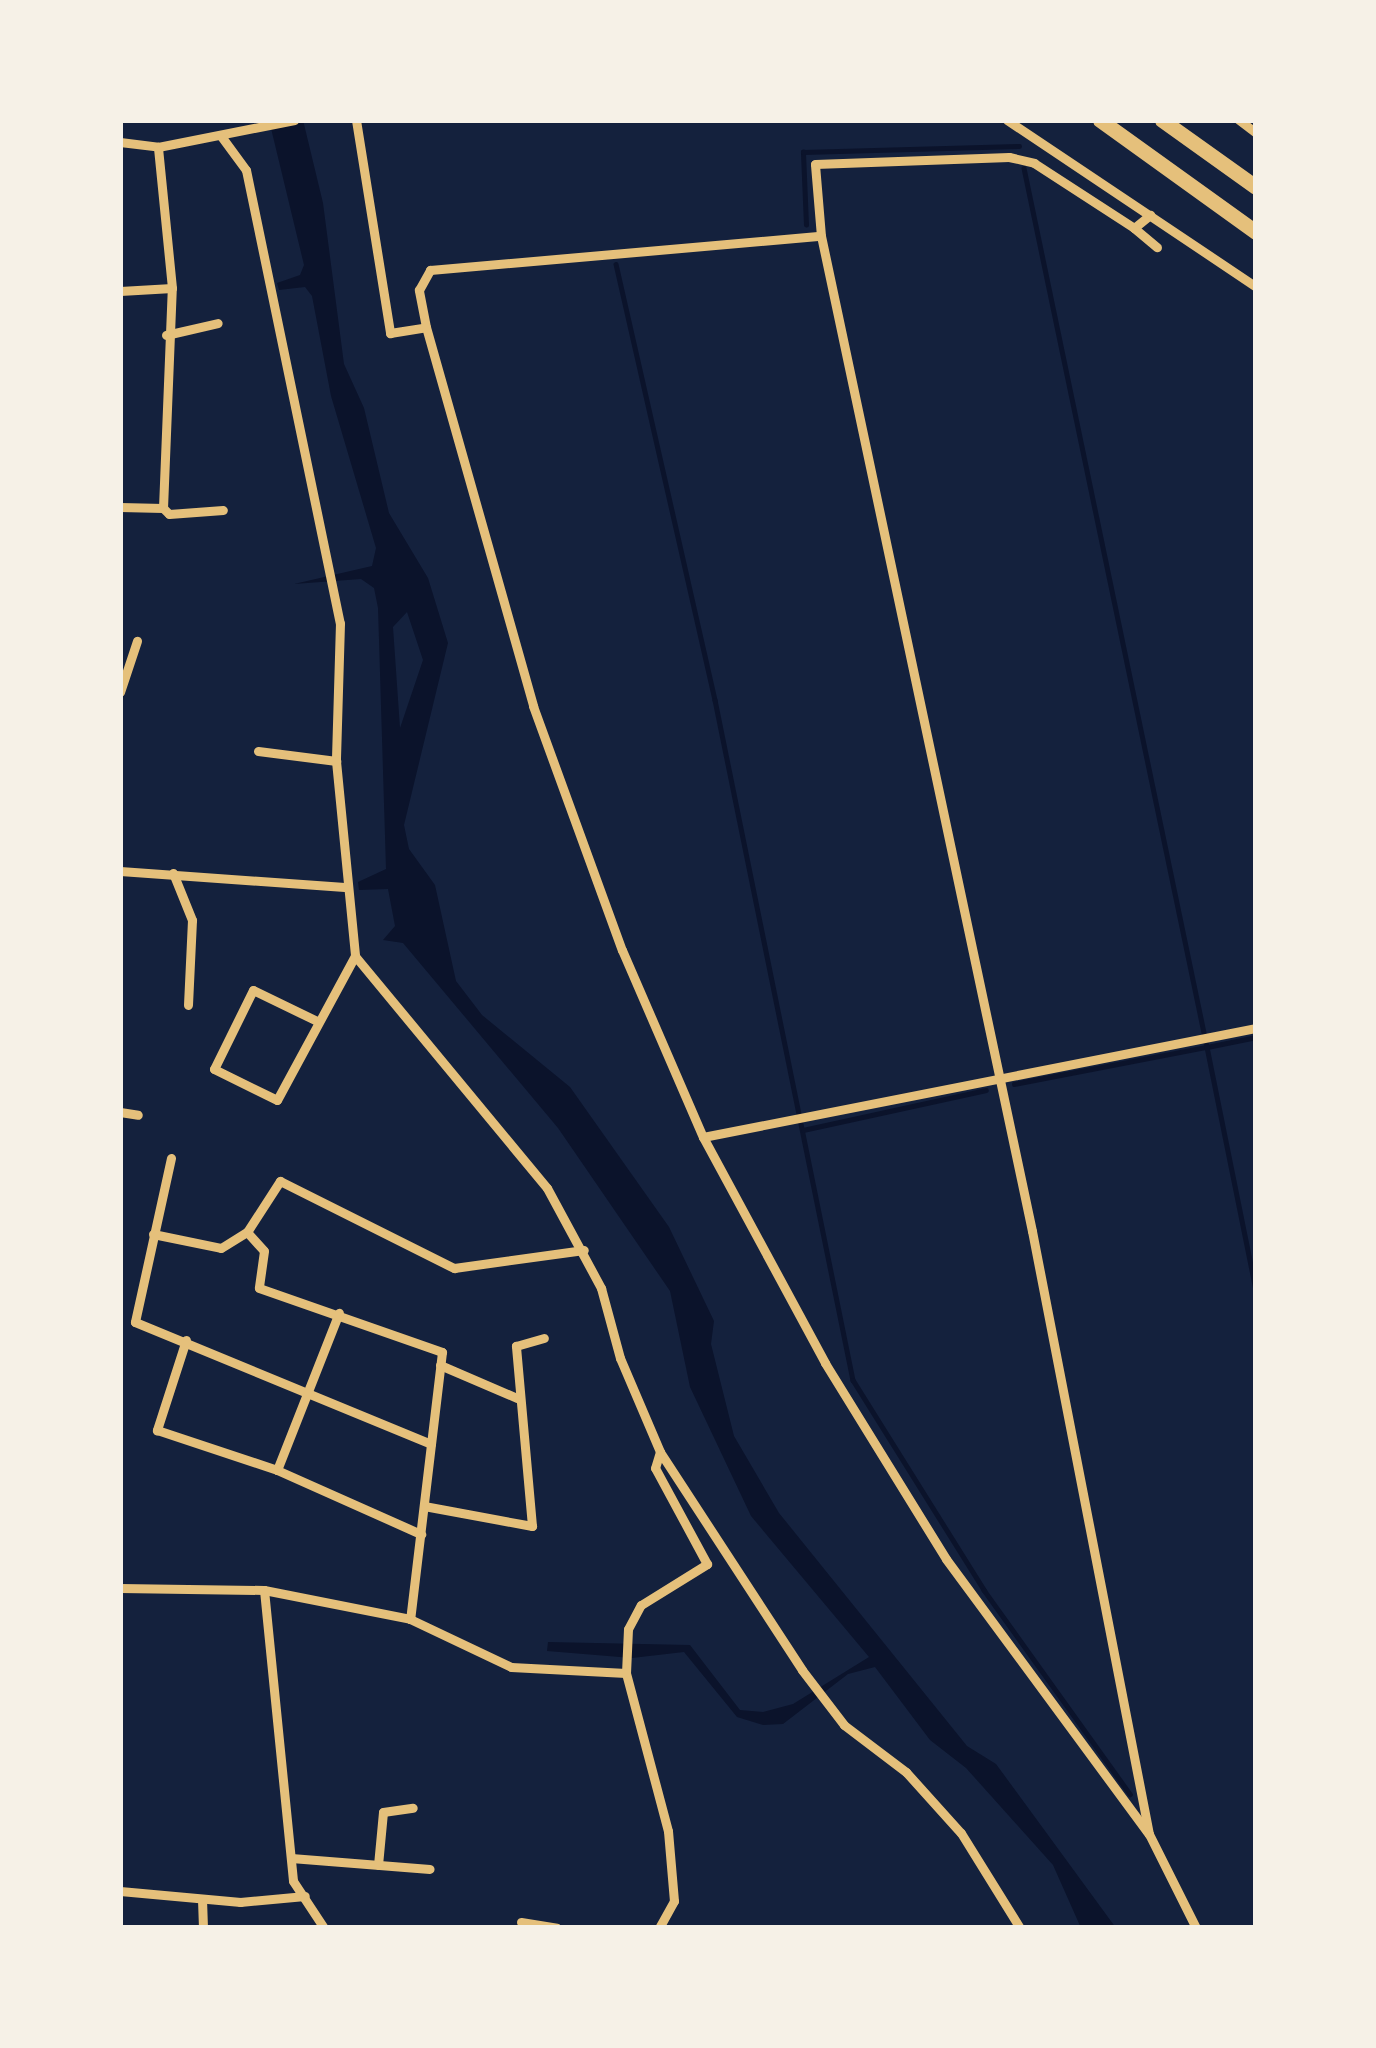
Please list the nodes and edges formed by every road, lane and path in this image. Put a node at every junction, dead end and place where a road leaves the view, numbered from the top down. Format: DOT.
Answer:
graph roads {
  1 [pos="223,120"];
  2 [pos="294,120"];
  3 [pos="356,120"];
  4 [pos="1007,120"];
  5 [pos="1100,120"];
  6 [pos="1162,120"];
  7 [pos="1239,120"];
  8 [pos="1256,133"];
  9 [pos="221,136"];
  10 [pos="120,142"];
  11 [pos="158,147"];
  12 [pos="1256,187"];
  13 [pos="1150,215"];
  14 [pos="1134,228"];
  15 [pos="1256,232"];
  16 [pos="821,236"];
  17 [pos="1157,247"];
  18 [pos="1256,286"];
  19 [pos="172,288"];
  20 [pos="120,291"];
  21 [pos="218,322"];
  22 [pos="426,327"];
  23 [pos="166,335"];
  24 [pos="120,507"];
  25 [pos="164,508"];
  26 [pos="223,510"];
  27 [pos="137,641"];
  28 [pos="120,692"];
  29 [pos="259,751"];
  30 [pos="336,761"];
  31 [pos="120,871"];
  32 [pos="173,873"];
  33 [pos="344,887"];
  34 [pos="355,956"];
  35 [pos="188,1005"];
  36 [pos="317,1021"];
  37 [pos="1256,1028"];
  38 [pos="999,1080"];
  39 [pos="120,1112"];
  40 [pos="138,1115"];
  41 [pos="703,1137"];
  42 [pos="171,1158"];
  43 [pos="247,1232"];
  44 [pos="153,1234"];
  45 [pos="584,1250"];
  46 [pos="339,1312"];
  47 [pos="544,1338"];
  48 [pos="186,1340"];
  49 [pos="440,1365"];
  50 [pos="309,1390"];
  51 [pos="518,1398"];
  52 [pos="431,1444"];
  53 [pos="660,1452"];
  54 [pos="277,1470"];
  55 [pos="424,1506"];
  56 [pos="421,1534"];
  57 [pos="120,1588"];
  58 [pos="264,1590"];
  59 [pos="410,1619"];
  60 [pos="626,1672"];
  61 [pos="413,1808"];
  62 [pos="1149,1834"];
  63 [pos="291,1858"];
  64 [pos="378,1865"];
  65 [pos="430,1869"];
  66 [pos="120,1892"];
  67 [pos="305,1896"];
  68 [pos="202,1899"];
  69 [pos="521,1922"];
  70 [pos="203,1928"];
  71 [pos="323,1928"];
  72 [pos="556,1928"];
  73 [pos="659,1928"];
  74 [pos="1020,1928"];
  75 [pos="1196,1928"];
  1 -- 9 [label="street"];
  2 -- 9 [label="street"];
  3 -- 22 [label="street"];
  4 -- 13 [label="street"];
  5 -- 15 [label="highway"];
  6 -- 12 [label="highway"];
  7 -- 8 [label="street"];
  9 -- 11 [label="street"];
  9 -- 30 [label="street"];
  10 -- 11 [label="street"];
  11 -- 19 [label="street"];
  13 -- 14 [label="street"];
  13 -- 18 [label="street"];
  14 -- 16 [label="street"];
  14 -- 17 [label="street"];
  16 -- 22 [label="street"];
  16 -- 38 [label="street"];
  19 -- 20 [label="street"];
  19 -- 23 [label="street"];
  21 -- 23 [label="street"];
  22 -- 41 [label="street"];
  23 -- 25 [label="street"];
  24 -- 25 [label="street"];
  25 -- 26 [label="street"];
  27 -- 28 [label="street"];
  29 -- 30 [label="street"];
  30 -- 33 [label="street"];
  31 -- 32 [label="street"];
  32 -- 33 [label="street"];
  32 -- 35 [label="street"];
  33 -- 34 [label="street"];
  34 -- 36 [label="street"];
  34 -- 45 [label="street"];
  36 -- 36 [label="street"];
  37 -- 38 [label="street"];
  38 -- 41 [label="street"];
  38 -- 62 [label="street"];
  39 -- 40 [label="street"];
  41 -- 62 [label="street"];
  42 -- 44 [label="street"];
  43 -- 44 [label="street"];
  43 -- 45 [label="street"];
  43 -- 46 [label="street"];
  44 -- 48 [label="street"];
  45 -- 53 [label="street"];
  46 -- 49 [label="street"];
  46 -- 50 [label="street"];
  47 -- 51 [label="street"];
  48 -- 50 [label="street"];
  48 -- 54 [label="street"];
  49 -- 51 [label="street"];
  49 -- 52 [label="street"];
  50 -- 52 [label="street"];
  50 -- 54 [label="street"];
  51 -- 55 [label="street"];
  52 -- 55 [label="street"];
  53 -- 60 [label="street"];
  53 -- 74 [label="street"];
  54 -- 56 [label="street"];
  55 -- 56 [label="street"];
  56 -- 59 [label="street"];
  57 -- 58 [label="street"];
  58 -- 59 [label="street"];
  58 -- 63 [label="street"];
  59 -- 60 [label="street"];
  60 -- 73 [label="street"];
  61 -- 64 [label="street"];
  62 -- 75 [label="street"];
  63 -- 64 [label="street"];
  63 -- 67 [label="street"];
  64 -- 65 [label="street"];
  66 -- 68 [label="street"];
  67 -- 68 [label="street"];
  67 -- 71 [label="street"];
  68 -- 70 [label="street"];
  69 -- 72 [label="street"];
}
